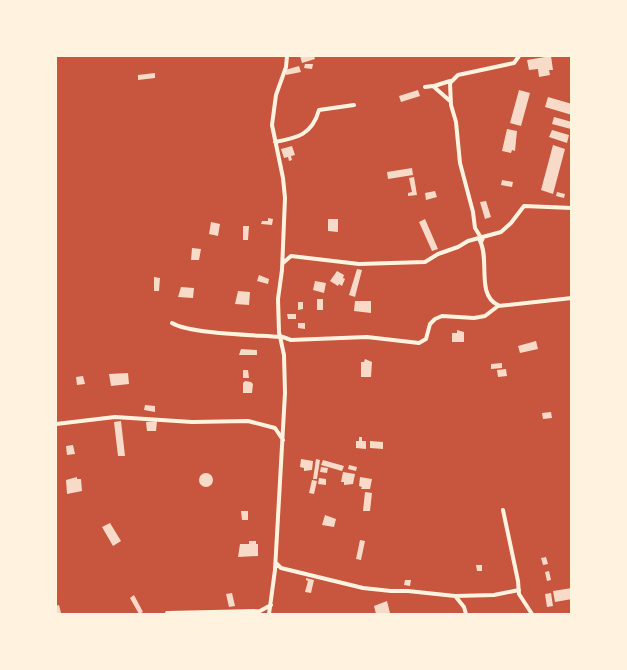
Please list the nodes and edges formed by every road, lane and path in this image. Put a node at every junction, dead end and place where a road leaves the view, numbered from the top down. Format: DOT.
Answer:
graph roads {
  1 [pos="286,56"];
  2 [pos="519,56"];
  3 [pos="451,81"];
  4 [pos="433,86"];
  5 [pos="425,87"];
  6 [pos="451,101"];
  7 [pos="354,105"];
  8 [pos="275,142"];
  9 [pos="572,208"];
  10 [pos="482,240"];
  11 [pos="283,252"];
  12 [pos="291,256"];
  13 [pos="282,264"];
  14 [pos="572,298"];
  15 [pos="489,299"];
  16 [pos="499,306"];
  17 [pos="487,314"];
  18 [pos="172,322"];
  19 [pos="280,337"];
  20 [pos="286,339"];
  21 [pos="282,345"];
  22 [pos="284,420"];
  23 [pos="56,424"];
  24 [pos="275,428"];
  25 [pos="283,442"];
  26 [pos="503,510"];
  27 [pos="276,563"];
  28 [pos="281,568"];
  29 [pos="275,570"];
  30 [pos="518,592"];
  31 [pos="455,596"];
  32 [pos="471,596"];
  33 [pos="271,605"];
  34 [pos="464,607"];
  35 [pos="167,612"];
  36 [pos="261,613"];
  37 [pos="269,615"];
  38 [pos="466,615"];
  39 [pos="532,615"];
  1 -- 8 [label="street"];
  2 -- 3 [label="street"];
  3 -- 4 [label="street"];
  3 -- 6 [label="street"];
  4 -- 5 [label="street"];
  4 -- 6 [label="street"];
  6 -- 10 [label="street"];
  7 -- 8 [label="street"];
  8 -- 11 [label="street"];
  9 -- 10 [label="street"];
  10 -- 12 [label="street"];
  10 -- 15 [label="street"];
  11 -- 12 [label="street"];
  11 -- 13 [label="street"];
  12 -- 13 [label="street"];
  13 -- 19 [label="street"];
  14 -- 16 [label="street"];
  15 -- 16 [label="street"];
  15 -- 17 [label="street"];
  16 -- 17 [label="street"];
  17 -- 20 [label="street"];
  18 -- 19 [label="street"];
  19 -- 20 [label="street"];
  19 -- 21 [label="street"];
  20 -- 21 [label="street"];
  21 -- 22 [label="street"];
  22 -- 24 [label="street"];
  22 -- 25 [label="street"];
  23 -- 24 [label="street"];
  24 -- 25 [label="street"];
  25 -- 27 [label="street"];
  26 -- 30 [label="street"];
  27 -- 28 [label="street"];
  27 -- 29 [label="street"];
  28 -- 29 [label="street"];
  28 -- 31 [label="street"];
  29 -- 33 [label="street"];
  30 -- 32 [label="street"];
  30 -- 39 [label="street"];
  31 -- 32 [label="street"];
  31 -- 34 [label="street"];
  32 -- 34 [label="street"];
  33 -- 36 [label="street"];
  33 -- 37 [label="street"];
  34 -- 38 [label="street"];
  35 -- 36 [label="street"];
}
